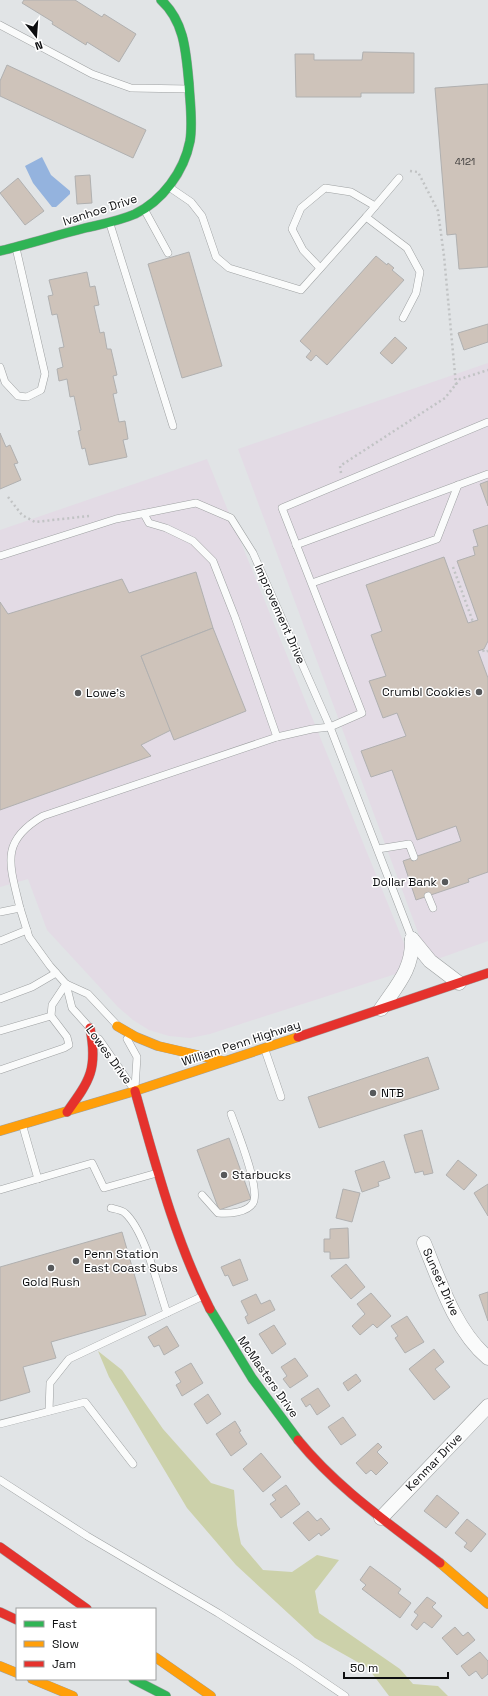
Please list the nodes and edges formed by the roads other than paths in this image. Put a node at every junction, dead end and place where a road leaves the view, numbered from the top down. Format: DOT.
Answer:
graph roads {
  1 [pos="161,0"];
  2 [pos="0,25"];
  3 [pos="189,89"];
  4 [pos="399,178"];
  5 [pos="168,187"];
  6 [pos="375,206"];
  7 [pos="144,209"];
  8 [pos="366,217"];
  9 [pos="109,222"];
  10 [pos="16,247"];
  11 [pos="0,251"];
  12 [pos="168,253"];
  13 [pos="320,268"];
  14 [pos="403,318"];
  15 [pos="0,367"];
  16 [pos="488,422"];
  17 [pos="173,426"];
  18 [pos="488,474"];
  19 [pos="458,485"];
  20 [pos="144,514"];
  21 [pos="296,545"];
  22 [pos="0,556"];
  23 [pos="312,583"];
  24 [pos="330,727"];
  25 [pos="278,737"];
  26 [pos="378,849"];
  27 [pos="414,857"];
  28 [pos="428,896"];
  29 [pos="20,908"];
  30 [pos="433,908"];
  31 [pos="0,912"];
  32 [pos="27,930"];
  33 [pos="412,939"];
  34 [pos="0,941"];
  35 [pos="56,973"];
  36 [pos="487,976"];
  37 [pos="459,983"];
  38 [pos="66,984"];
  39 [pos="0,999"];
  40 [pos="381,1009"];
  41 [pos="51,1016"];
  42 [pos="117,1026"];
  43 [pos="90,1028"];
  44 [pos="0,1032"];
  45 [pos="264,1048"];
  46 [pos="224,1061"];
  47 [pos="0,1070"];
  48 [pos="135,1090"];
  49 [pos="281,1097"];
  50 [pos="67,1112"];
  51 [pos="231,1114"];
  52 [pos="22,1125"];
  53 [pos="0,1132"];
  54 [pos="159,1173"];
  55 [pos="38,1179"];
  56 [pos="0,1190"];
  57 [pos="202,1195"];
  58 [pos="111,1208"];
  59 [pos="424,1243"];
  60 [pos="203,1296"];
  61 [pos="167,1313"];
  62 [pos="488,1358"];
  63 [pos="488,1406"];
  64 [pos="49,1411"];
  65 [pos="0,1424"];
  66 [pos="133,1464"];
  67 [pos="0,1480"];
  68 [pos="381,1518"];
  69 [pos="0,1547"];
  70 [pos="488,1604"];
  71 [pos="86,1608"];
  72 [pos="0,1612"];
  73 [pos="16,1620"];
  74 [pos="156,1658"];
  75 [pos="0,1666"];
  76 [pos="16,1673"];
  77 [pos="34,1680"];
  78 [pos="135,1680"];
  79 [pos="73,1696"];
  80 [pos="166,1696"];
  81 [pos="211,1696"];
  82 [pos="345,1696"];
  1 -- 3 [label="main road, Ivanhoe Drive"];
  2 -- 3 [label="lane"];
  3 -- 5 [label="main road, Ivanhoe Drive"];
  4 -- 6 [label="lane"];
  5 -- 7 [label="main road, Ivanhoe Drive"];
  5 -- 13 [label="lane"];
  6 -- 8 [label="lane"];
  6 -- 13 [label="lane"];
  7 -- 9 [label="main road, Ivanhoe Drive"];
  7 -- 12 [label="lane"];
  8 -- 13 [label="lane"];
  8 -- 14 [label="lane"];
  9 -- 10 [label="main road, Ivanhoe Drive"];
  9 -- 17 [label="lane"];
  10 -- 11 [label="main road, Ivanhoe Drive"];
  10 -- 15 [label="lane"];
  16 -- 21 [label="lane"];
  18 -- 19 [label="lane"];
  19 -- 21 [label="lane"];
  19 -- 23 [label="lane"];
  20 -- 22 [label="lane, Improvement Drive"];
  20 -- 24 [label="lane, Improvement Drive"];
  20 -- 25 [label="lane"];
  21 -- 23 [label="lane"];
  23 -- 24 [label="lane, Lowes Drive"];
  24 -- 25 [label="lane, Lowes Drive"];
  24 -- 26 [label="lane, Improvement Drive"];
  25 -- 29 [label="lane, Lowes Drive"];
  26 -- 27 [label="lane"];
  26 -- 33 [label="lane, Improvement Drive"];
  28 -- 30 [label="lane"];
  29 -- 31 [label="lane"];
  29 -- 32 [label="lane, Lowes Drive"];
  32 -- 34 [label="lane"];
  32 -- 35 [label="lane, Lowes Drive"];
  33 -- 37 [label="street"];
  33 -- 40 [label="street"];
  35 -- 38 [label="lane, Lowes Drive"];
  35 -- 39 [label="lane"];
  36 -- 37 [label="main road, William Penn Highway"];
  37 -- 40 [label="main road, William Penn Highway"];
  38 -- 41 [label="lane"];
  38 -- 42 [label="lane, Lowes Drive"];
  38 -- 43 [label="lane, Lowes Drive"];
  40 -- 45 [label="main road, William Penn Highway"];
  41 -- 44 [label="lane"];
  41 -- 47 [label="lane"];
  42 -- 46 [label="main road"];
  42 -- 48 [label="lane, Lowes Drive"];
  43 -- 48 [label="lane, Lowes Drive"];
  43 -- 50 [label="main road"];
  45 -- 46 [label="main road, William Penn Highway"];
  45 -- 49 [label="lane"];
  46 -- 48 [label="main road, William Penn Highway"];
  48 -- 50 [label="main road, William Penn Highway"];
  48 -- 54 [label="main road, McMasters Drive"];
  50 -- 52 [label="main road, William Penn Highway"];
  51 -- 57 [label="lane"];
  52 -- 53 [label="main road, William Penn Highway"];
  52 -- 55 [label="lane"];
  54 -- 55 [label="lane"];
  54 -- 60 [label="main road, McMasters Drive"];
  55 -- 56 [label="lane"];
  58 -- 61 [label="lane"];
  59 -- 62 [label="street, Sunset Drive"];
  60 -- 61 [label="lane"];
  60 -- 68 [label="main road, McMasters Drive"];
  61 -- 64 [label="lane"];
  63 -- 68 [label="street, Kenmar Drive"];
  64 -- 65 [label="lane"];
  64 -- 66 [label="lane"];
  67 -- 82 [label="lane"];
  68 -- 70 [label="main road, McMasters Drive"];
  69 -- 71 [label="main road"];
  72 -- 73 [label="main road"];
  74 -- 81 [label="main road"];
  75 -- 76 [label="main road"];
  77 -- 79 [label="main road"];
  78 -- 80 [label="main road"];
}
